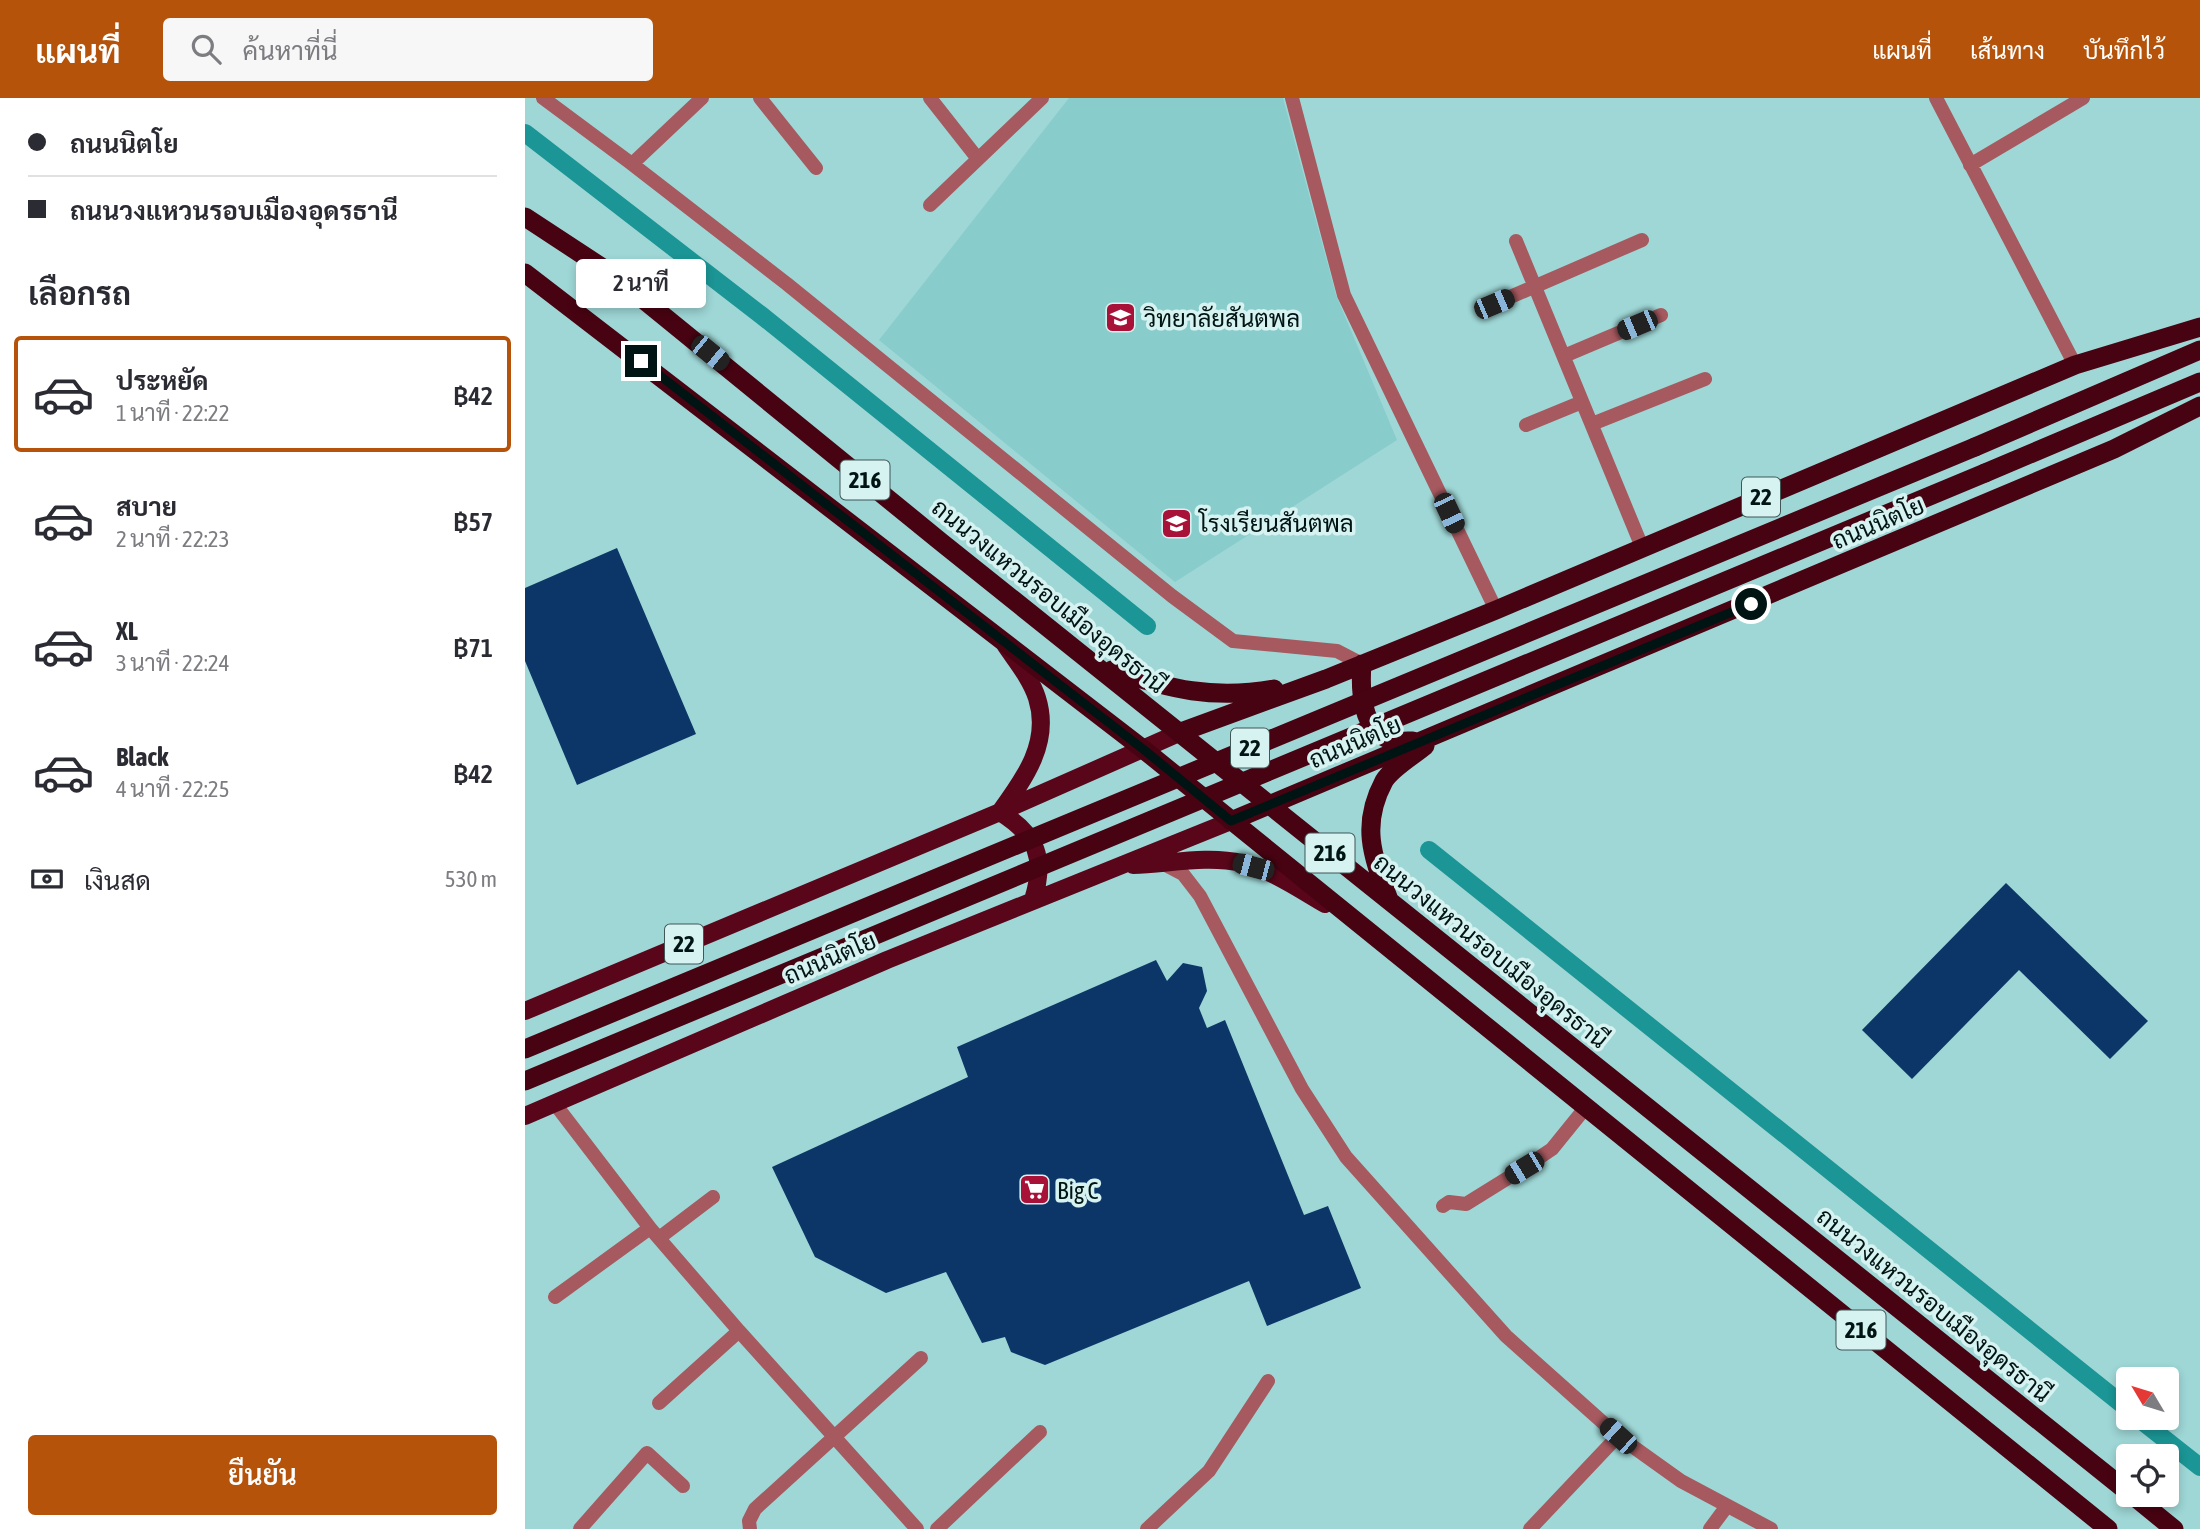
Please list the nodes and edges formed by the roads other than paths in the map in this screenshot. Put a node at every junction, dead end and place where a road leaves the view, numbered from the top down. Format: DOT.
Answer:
graph roads {
  1 [pos="543,98"];
  2 [pos="702,98"];
  3 [pos="760,98"];
  4 [pos="930,98"];
  5 [pos="1042,98"];
  6 [pos="1292,98"];
  7 [pos="1936,98"];
  8 [pos="2083,98"];
  9 [pos="978,159"];
  10 [pos="632,164"];
  11 [pos="1970,165"];
  12 [pos="816,168"];
  13 [pos="930,205"];
  14 [pos="525,217"];
  15 [pos="1642,240"];
  16 [pos="1516,241"];
  17 [pos="527,276"];
  18 [pos="1535,286"];
  19 [pos="1494,304"];
  20 [pos="1661,315"];
  21 [pos="2200,327"];
  22 [pos="2200,350"];
  23 [pos="1563,356"];
  24 [pos="2075,365"];
  25 [pos="1705,379"];
  26 [pos="2200,382"];
  27 [pos="1583,402"];
  28 [pos="2200,406"];
  29 [pos="1591,424"];
  30 [pos="1526,425"];
  31 [pos="1642,547"];
  32 [pos="1496,610"];
  33 [pos="1003,641"];
  34 [pos="1362,664"];
  35 [pos="1100,667"];
  36 [pos="1327,679"];
  37 [pos="1181,732"];
  38 [pos="1439,733"];
  39 [pos="1418,742"];
  40 [pos="1143,749"];
  41 [pos="1270,805"];
  42 [pos="1000,812"];
  43 [pos="1231,821"];
  44 [pos="1164,864"];
  45 [pos="1118,866"];
  46 [pos="1033,900"];
  47 [pos="1389,900"];
  48 [pos="1362,925"];
  49 [pos="525,1011"];
  50 [pos="525,1049"];
  51 [pos="525,1081"];
  52 [pos="555,1104"];
  53 [pos="1586,1107"];
  54 [pos="525,1116"];
  55 [pos="713,1197"];
  56 [pos="1443,1206"];
  57 [pos="654,1233"];
  58 [pos="555,1297"];
  59 [pos="739,1332"];
  60 [pos="922,1358"];
  61 [pos="1268,1381"];
  62 [pos="659,1403"];
  63 [pos="1040,1432"];
  64 [pos="834,1436"];
  65 [pos="1618,1436"];
  66 [pos="2116,1482"];
  67 [pos="684,1486"];
  68 [pos="1727,1506"];
  69 [pos="2148,1507"];
  70 [pos="2102,1527"];
  71 [pos="580,1529"];
  72 [pos="750,1529"];
  73 [pos="918,1529"];
  74 [pos="937,1529"];
  75 [pos="1147,1529"];
  76 [pos="1530,1529"];
  77 [pos="1710,1529"];
  78 [pos="1770,1529"];
  79 [pos="2175,1529"];
  1 -- 10 [label="street"];
  2 -- 10 [label="street"];
  3 -- 12 [label="street"];
  4 -- 9 [label="street"];
  5 -- 9 [label="street"];
  6 -- 32 [label="street"];
  7 -- 11 [label="street"];
  8 -- 11 [label="street"];
  9 -- 13 [label="street"];
  10 -- 34 [label="street"];
  11 -- 24 [label="street"];
  14 -- 35 [label="highway, ถนนวงแหวนรอบเมืองอุดรธานี / 216"];
  15 -- 18 [label="street"];
  16 -- 18 [label="street"];
  17 -- 33 [label="highway, 216"];
  18 -- 19 [label="street"];
  18 -- 23 [label="street"];
  20 -- 23 [label="street"];
  21 -- 24 [label="highway, 22"];
  22 -- 50 [label="highway, ถนนนิตโย / 22, bridge"];
  23 -- 27 [label="street"];
  24 -- 31 [label="highway, 22"];
  25 -- 29 [label="street"];
  26 -- 51 [label="highway, ถนนนิตโย / 22, bridge"];
  27 -- 29 [label="street"];
  27 -- 30 [label="street"];
  28 -- 38 [label="highway, ถนนนิตโย / 22"];
  29 -- 31 [label="street"];
  31 -- 32 [label="highway, 22"];
  32 -- 34 [label="highway, 22"];
  33 -- 40 [label="highway, 216"];
  33 -- 42 [label="main road"];
  34 -- 36 [label="highway, 22"];
  34 -- 39 [label="highway"];
  35 -- 36 [label="highway"];
  35 -- 37 [label="highway, ถนนวงแหวนรอบเมืองอุดรธานี / 216"];
  36 -- 37 [label="highway, 22"];
  37 -- 40 [label="main road, 22"];
  37 -- 41 [label="highway, ถนนวงแหวนรอบเมืองอุดรธานี / 216"];
  38 -- 39 [label="highway, ถนนนิตโย / 22"];
  38 -- 47 [label="highway"];
  39 -- 41 [label="highway, ถนนนิตโย / 22"];
  40 -- 42 [label="main road, 22"];
  40 -- 43 [label="highway, 216"];
  41 -- 43 [label="highway, ถนนนิตโย / 22"];
  41 -- 47 [label="highway, ถนนวงแหวนรอบเมืองอุดรธานี / 216"];
  42 -- 46 [label="main road"];
  42 -- 49 [label="main road, 22"];
  43 -- 45 [label="main road, ถนนนิตโย / 22"];
  43 -- 48 [label="highway, 216"];
  44 -- 45 [label="main road"];
  44 -- 48 [label="main road"];
  44 -- 65 [label="street"];
  45 -- 46 [label="main road, ถนนนิตโย / 22"];
  46 -- 52 [label="main road, ถนนนิตโย / 22"];
  47 -- 66 [label="highway, ถนนวงแหวนรอบเมืองอุดรธานี / 216"];
  48 -- 53 [label="highway, 216"];
  52 -- 54 [label="main road, ถนนนิตโย / 22"];
  52 -- 57 [label="street"];
  53 -- 56 [label="street"];
  53 -- 70 [label="highway, 216"];
  55 -- 57 [label="street"];
  57 -- 58 [label="street"];
  57 -- 59 [label="street"];
  59 -- 62 [label="street"];
  59 -- 64 [label="street"];
  60 -- 64 [label="street"];
  61 -- 75 [label="street"];
  63 -- 74 [label="street"];
  64 -- 72 [label="street"];
  64 -- 73 [label="street"];
  65 -- 68 [label="street"];
  65 -- 76 [label="street"];
  67 -- 71 [label="street"];
  68 -- 77 [label="street"];
  68 -- 78 [label="street"];
  69 -- 79 [label="highway, ถนนวงแหวนรอบเมืองอุดรธานี / 216"];
}
